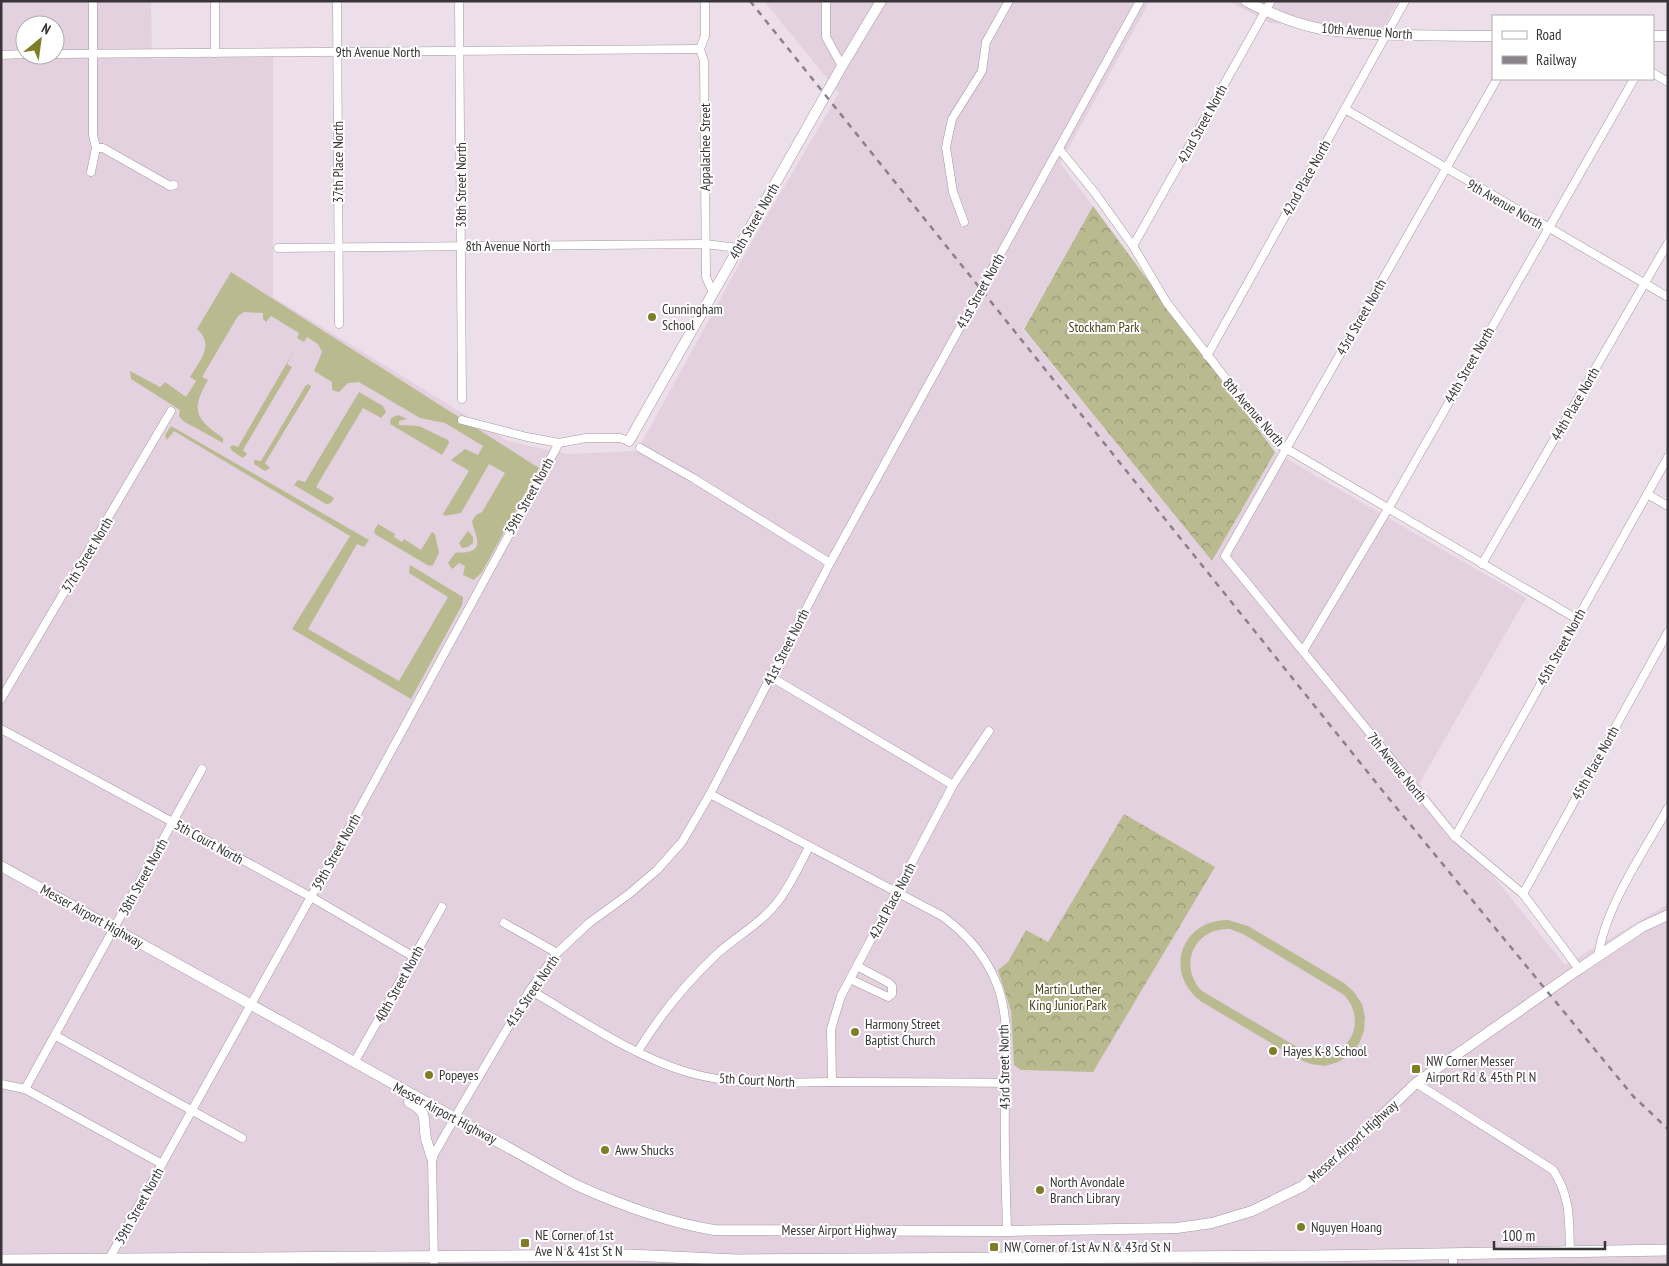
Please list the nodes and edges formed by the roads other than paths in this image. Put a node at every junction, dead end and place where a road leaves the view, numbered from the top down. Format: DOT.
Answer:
graph roads {
  1 [pos="93,1"];
  2 [pos="215,1"];
  3 [pos="337,1"];
  4 [pos="459,1"];
  5 [pos="705,1"];
  6 [pos="826,1"];
  7 [pos="881,1"];
  8 [pos="1009,1"];
  9 [pos="1140,1"];
  10 [pos="1246,1"];
  11 [pos="1271,1"];
  12 [pos="1405,1"];
  13 [pos="1266,12"];
  14 [pos="1387,34"];
  15 [pos="1492,36"];
  16 [pos="1654,36"];
  17 [pos="1668,36"];
  18 [pos="700,49"];
  19 [pos="460,51"];
  20 [pos="215,52"];
  21 [pos="338,52"];
  22 [pos="1,54"];
  23 [pos="15,54"];
  24 [pos="65,54"];
  25 [pos="93,54"];
  26 [pos="842,66"];
  27 [pos="1654,75"];
  28 [pos="1495,80"];
  29 [pos="1633,80"];
  30 [pos="1668,82"];
  31 [pos="1345,109"];
  32 [pos="96,148"];
  33 [pos="1060,150"];
  34 [pos="1445,169"];
  35 [pos="92,172"];
  36 [pos="174,185"];
  37 [pos="964,222"];
  38 [pos="1547,228"];
  39 [pos="1668,243"];
  40 [pos="705,244"];
  41 [pos="462,246"];
  42 [pos="1133,246"];
  43 [pos="278,248"];
  44 [pos="339,248"];
  45 [pos="738,248"];
  46 [pos="1644,284"];
  47 [pos="713,293"];
  48 [pos="1668,297"];
  49 [pos="339,324"];
  50 [pos="1207,356"];
  51 [pos="462,399"];
  52 [pos="171,411"];
  53 [pos="462,420"];
  54 [pos="629,441"];
  55 [pos="559,443"];
  56 [pos="640,448"];
  57 [pos="1285,449"];
  58 [pos="1668,457"];
  59 [pos="1647,494"];
  60 [pos="1668,506"];
  61 [pos="1388,509"];
  62 [pos="1225,556"];
  63 [pos="830,563"];
  64 [pos="1482,564"];
  65 [pos="1577,619"];
  66 [pos="1668,632"];
  67 [pos="1302,651"];
  68 [pos="771,677"];
  69 [pos="1,699"];
  70 [pos="1,729"];
  71 [pos="989,731"];
  72 [pos="202,769"];
  73 [pos="953,785"];
  74 [pos="710,794"];
  75 [pos="1668,808"];
  76 [pos="173,822"];
  77 [pos="1456,837"];
  78 [pos="809,848"];
  79 [pos="1,866"];
  80 [pos="897,892"];
  81 [pos="1523,894"];
  82 [pos="311,898"];
  83 [pos="442,907"];
  84 [pos="1668,915"];
  85 [pos="504,923"];
  86 [pos="115,928"];
  87 [pos="557,953"];
  88 [pos="414,957"];
  89 [pos="1598,957"];
  90 [pos="857,966"];
  91 [pos="1580,968"];
  92 [pos="850,979"];
  93 [pos="530,990"];
  94 [pos="252,1003"];
  95 [pos="56,1036"];
  96 [pos="638,1051"];
  97 [pos="356,1061"];
  98 [pos="382,1079"];
  99 [pos="832,1082"];
  100 [pos="1005,1083"];
  101 [pos="1416,1083"];
  102 [pos="1,1084"];
  103 [pos="25,1089"];
  104 [pos="193,1110"];
  105 [pos="454,1119"];
  106 [pos="242,1138"];
  107 [pos="432,1158"];
  108 [pos="162,1164"];
  109 [pos="1007,1231"];
  110 [pos="1668,1250"];
  111 [pos="1570,1252"];
  112 [pos="110,1259"];
  113 [pos="1453,1259"];
  114 [pos="1,1260"];
  115 [pos="434,1260"];
  116 [pos="552,1260"];
  117 [pos="1316,1260"];
  118 [pos="658,1261"];
  119 [pos="1008,1262"];
  1 -- 25 [label="street"];
  2 -- 20 [label="street"];
  3 -- 21 [label="street, 37th Place North"];
  4 -- 19 [label="street, 38th Street North"];
  5 -- 18 [label="street, Appalachee Street"];
  6 -- 26 [label="street"];
  7 -- 26 [label="main road, 40th Street North"];
  8 -- 37 [label="street"];
  9 -- 33 [label="street, 41st Street North"];
  10 -- 13 [label="main road, 10th Avenue North"];
  11 -- 13 [label="street, 42nd Street North"];
  12 -- 14 [label="street, 42nd Place North"];
  13 -- 14 [label="main road, 10th Avenue North"];
  13 -- 42 [label="street, 42nd Street North"];
  14 -- 15 [label="main road, 10th Avenue North"];
  14 -- 31 [label="street, 42nd Place North"];
  16 -- 17 [label="main road"];
  18 -- 19 [label="street, 9th Avenue North"];
  18 -- 40 [label="street, Appalachee Street"];
  19 -- 21 [label="street, 9th Avenue North"];
  19 -- 41 [label="street, 38th Street North"];
  20 -- 21 [label="street, 9th Avenue North"];
  20 -- 25 [label="street, 9th Avenue North"];
  21 -- 44 [label="street, 37th Place North"];
  22 -- 23 [label="street"];
  24 -- 25 [label="street, 9th Avenue North"];
  25 -- 32 [label="street"];
  26 -- 45 [label="main road, 40th Street North"];
  27 -- 30 [label="street"];
  28 -- 34 [label="street, 43rd Street North"];
  29 -- 38 [label="street, 44th Street North"];
  31 -- 34 [label="street, 9th Avenue North"];
  31 -- 50 [label="street, 42nd Place North"];
  32 -- 35 [label="street"];
  32 -- 36 [label="street"];
  33 -- 42 [label="street, 8th Avenue North"];
  33 -- 63 [label="street, 41st Street North"];
  34 -- 38 [label="street, 9th Avenue North"];
  34 -- 57 [label="street, 43rd Street North"];
  38 -- 46 [label="street, 9th Avenue North"];
  38 -- 61 [label="street, 44th Street North"];
  39 -- 46 [label="street, 44th Place North"];
  40 -- 41 [label="street, 8th Avenue North"];
  40 -- 45 [label="street, 8th Avenue North"];
  40 -- 47 [label="street, Appalachee Street"];
  41 -- 44 [label="street, 8th Avenue North"];
  41 -- 51 [label="street, 38th Street North"];
  42 -- 50 [label="street, 8th Avenue North"];
  43 -- 44 [label="street, 8th Avenue North"];
  44 -- 49 [label="street, 37th Place North"];
  45 -- 47 [label="main road, 40th Street North"];
  46 -- 48 [label="street, 9th Avenue North"];
  46 -- 64 [label="street, 44th Place North"];
  47 -- 54 [label="main road, 40th Street North"];
  50 -- 57 [label="street, 8th Avenue North"];
  52 -- 69 [label="street, 37th Street North"];
  53 -- 55 [label="street"];
  54 -- 55 [label="street"];
  55 -- 82 [label="street, 39th Street North"];
  56 -- 63 [label="street"];
  57 -- 61 [label="street, 8th Avenue North"];
  57 -- 62 [label="street, 43rd Street North"];
  58 -- 59 [label="street, 45th Street North"];
  59 -- 60 [label="street"];
  59 -- 65 [label="street, 45th Street North"];
  61 -- 64 [label="street, 8th Avenue North"];
  61 -- 67 [label="street, 44th Street North"];
  62 -- 67 [label="street, 7th Avenue North"];
  63 -- 68 [label="street, 41st Street North"];
  64 -- 65 [label="street, 8th Avenue North"];
  65 -- 77 [label="street, 45th Street North"];
  66 -- 81 [label="street, 45th Place North"];
  67 -- 77 [label="street, 7th Avenue North"];
  68 -- 73 [label="street"];
  68 -- 74 [label="street, 41st Street North"];
  70 -- 76 [label="street, 5th Court North"];
  71 -- 73 [label="street, 42nd Place North"];
  72 -- 76 [label="street, 38th Street North"];
  73 -- 80 [label="street, 42nd Place North"];
  74 -- 78 [label="street, 43rd Street North"];
  74 -- 87 [label="street, 41st Street North"];
  75 -- 89 [label="street"];
  76 -- 82 [label="street, 5th Court North"];
  76 -- 86 [label="street, 38th Street North"];
  77 -- 81 [label="street, 7th Avenue North"];
  78 -- 80 [label="street, 43rd Street North"];
  78 -- 96 [label="street"];
  79 -- 86 [label="main road, Messer Airport Highway"];
  80 -- 90 [label="street, 42nd Place North"];
  80 -- 100 [label="street, 43rd Street North"];
  81 -- 91 [label="street, 7th Avenue North"];
  82 -- 88 [label="street, 5th Court North"];
  82 -- 94 [label="street, 39th Street North"];
  83 -- 88 [label="street, 40th Street North"];
  84 -- 89 [label="main road, Messer Airport Highway"];
  85 -- 87 [label="street"];
  86 -- 94 [label="main road, Messer Airport Highway"];
  86 -- 95 [label="street, 38th Street North"];
  87 -- 93 [label="street, 41st Street North"];
  88 -- 97 [label="street, 40th Street North"];
  89 -- 91 [label="main road, Messer Airport Highway"];
  90 -- 92 [label="street, 42nd Place North"];
  90 -- 92 [label="street"];
  91 -- 101 [label="main road, Messer Airport Highway"];
  92 -- 99 [label="street, 42nd Place North"];
  93 -- 96 [label="street, 5th Court North"];
  93 -- 105 [label="street, 41st Street North"];
  94 -- 97 [label="main road, Messer Airport Highway"];
  94 -- 104 [label="street, 39th Street North"];
  95 -- 103 [label="street, 38th Street North"];
  95 -- 104 [label="street"];
  96 -- 99 [label="street, 5th Court North"];
  97 -- 98 [label="main road, Messer Airport Highway"];
  98 -- 105 [label="main road, Messer Airport Highway"];
  98 -- 107 [label="main road"];
  99 -- 100 [label="street, 5th Court North"];
  100 -- 109 [label="street, 43rd Street North"];
  101 -- 109 [label="main road, Messer Airport Highway"];
  101 -- 111 [label="street"];
  102 -- 103 [label="street"];
  103 -- 108 [label="street"];
  104 -- 106 [label="street"];
  104 -- 108 [label="street, 39th Street North"];
  105 -- 107 [label="street, 41st Street North"];
  105 -- 109 [label="main road, Messer Airport Highway"];
  107 -- 115 [label="street"];
  108 -- 112 [label="street, 39th Street North"];
  110 -- 111 [label="main road"];
  111 -- 113 [label="main road"];
  112 -- 114 [label="main road"];
  112 -- 115 [label="main road"];
  113 -- 117 [label="main road"];
  115 -- 116 [label="main road"];
  116 -- 118 [label="main road"];
  117 -- 119 [label="main road"];
  118 -- 119 [label="main road"];
}
